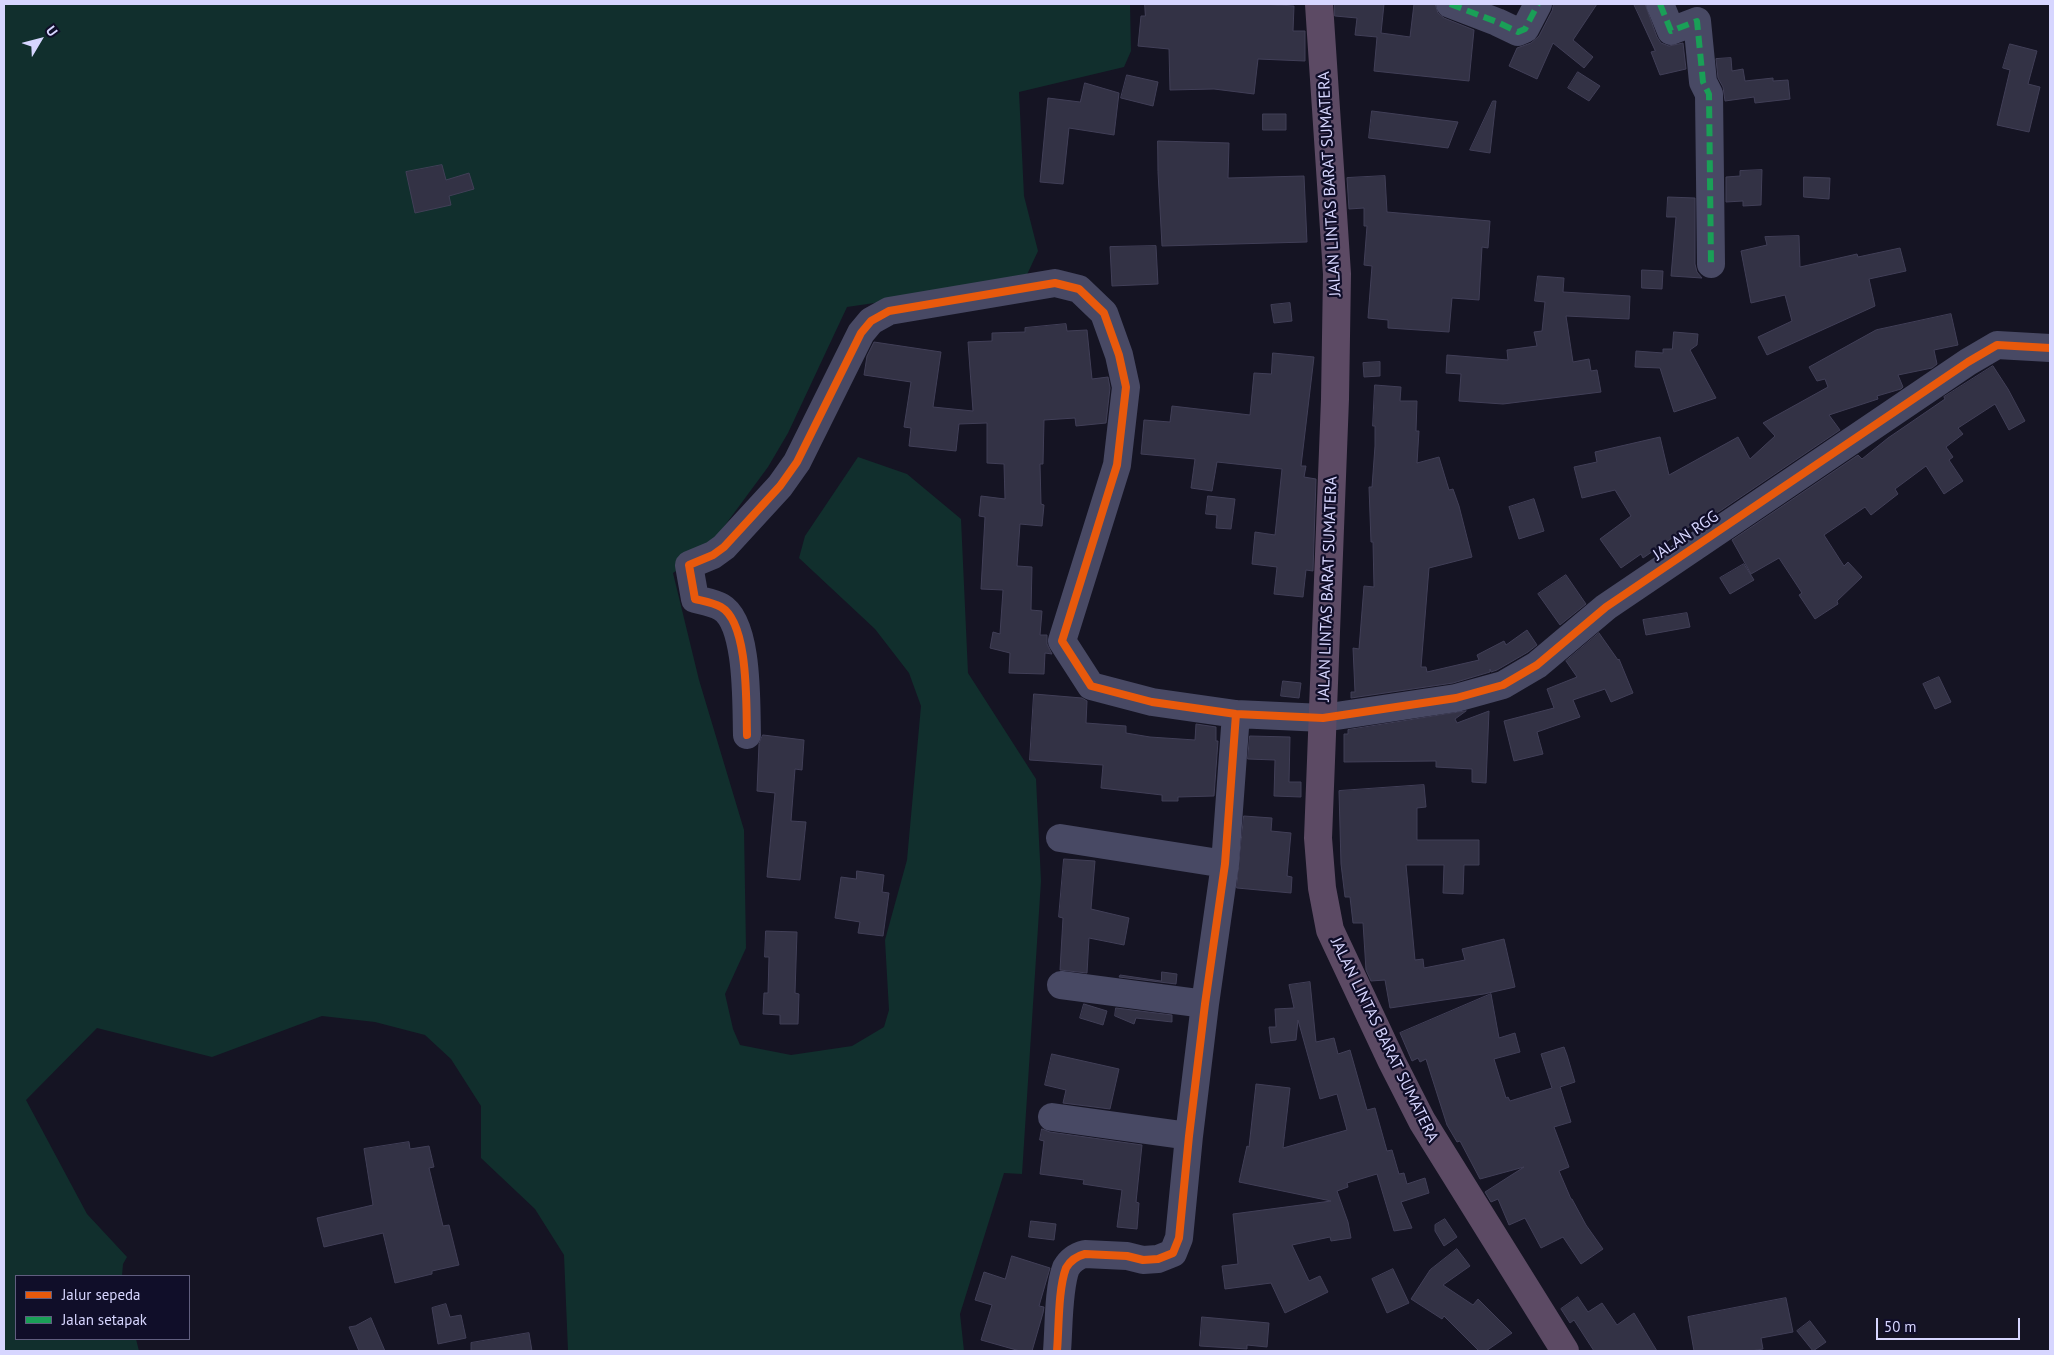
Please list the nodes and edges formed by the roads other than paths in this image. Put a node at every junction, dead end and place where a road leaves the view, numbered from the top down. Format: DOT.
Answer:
graph roads {
  1 [pos="1319,4"];
  2 [pos="1450,4"];
  3 [pos="1538,4"];
  4 [pos="1660,4"];
  5 [pos="1711,264"];
  6 [pos="2050,348"];
  7 [pos="1236,714"];
  8 [pos="1323,718"];
  9 [pos="747,735"];
  10 [pos="1060,838"];
  11 [pos="1225,864"];
  12 [pos="1060,984"];
  13 [pos="1205,1004"];
  14 [pos="1052,1117"];
  15 [pos="1189,1136"];
  16 [pos="1057,1351"];
  17 [pos="1565,1351"];
  1 -- 8 [label="highway, JALAN LINTAS BARAT SUMATERA"];
  2 -- 3 [label="street"];
  4 -- 5 [label="street"];
  6 -- 8 [label="street, JALAN RGG"];
  7 -- 8 [label="street, JALAN RGG"];
  7 -- 9 [label="street, JALAN RGG"];
  7 -- 11 [label="street"];
  8 -- 17 [label="highway, JALAN LINTAS BARAT SUMATERA"];
  10 -- 11 [label="street"];
  11 -- 13 [label="street"];
  12 -- 13 [label="street"];
  13 -- 15 [label="street"];
  14 -- 15 [label="street"];
  15 -- 16 [label="street"];
}
